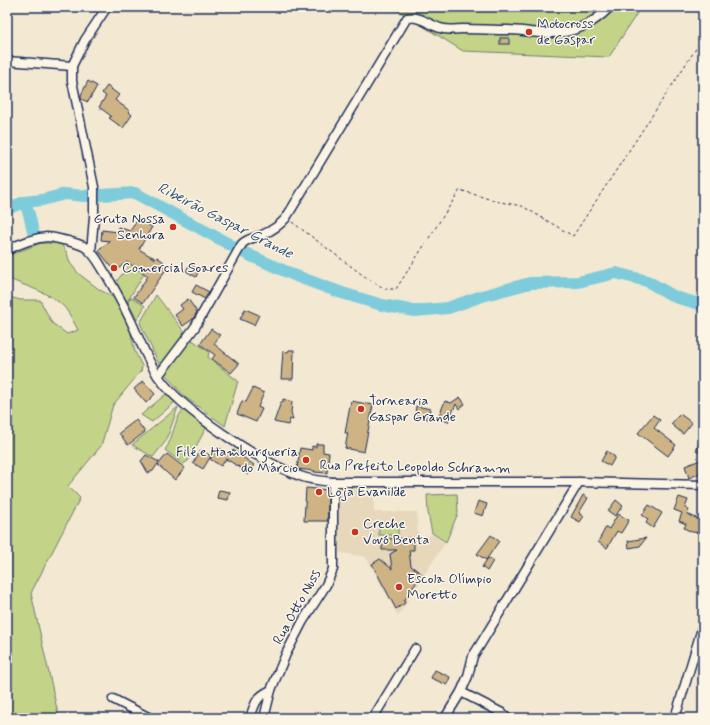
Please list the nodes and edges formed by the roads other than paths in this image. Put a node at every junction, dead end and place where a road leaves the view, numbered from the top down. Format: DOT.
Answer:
graph roads {
  1 [pos="107,7"];
  2 [pos="610,7"];
  3 [pos="7,61"];
  4 [pos="72,66"];
  5 [pos="7,250"];
  6 [pos="91,252"];
  7 [pos="158,376"];
  8 [pos="333,482"];
  9 [pos="579,482"];
  10 [pos="703,485"];
  11 [pos="703,625"];
  12 [pos="415,649"];
  13 [pos="271,690"];
  14 [pos="461,692"];
  15 [pos="113,699"];
  16 [pos="150,718"];
  17 [pos="250,718"];
  18 [pos="264,718"];
  19 [pos="373,718"];
  20 [pos="445,718"];
  21 [pos="507,718"];
  22 [pos="675,718"];
  1 -- 4 [label="street"];
  2 -- 7 [label="street"];
  3 -- 4 [label="street"];
  4 -- 6 [label="street"];
  5 -- 6 [label="street"];
  6 -- 7 [label="street, Rua Prefeito Leopoldo Schramm"];
  7 -- 8 [label="street, Rua Prefeito Leopoldo Schramm"];
  8 -- 9 [label="street, Rua Prefeito Leopoldo Schramm"];
  8 -- 13 [label="street, Rua Otto Nuss"];
  9 -- 10 [label="street, Rua Prefeito Leopoldo Schramm"];
  9 -- 14 [label="street"];
  11 -- 22 [label="street"];
  12 -- 19 [label="street"];
  13 -- 17 [label="street"];
  13 -- 18 [label="street, Rua Otto Nuss"];
  14 -- 20 [label="street"];
  14 -- 21 [label="street"];
  15 -- 16 [label="street"];
}
